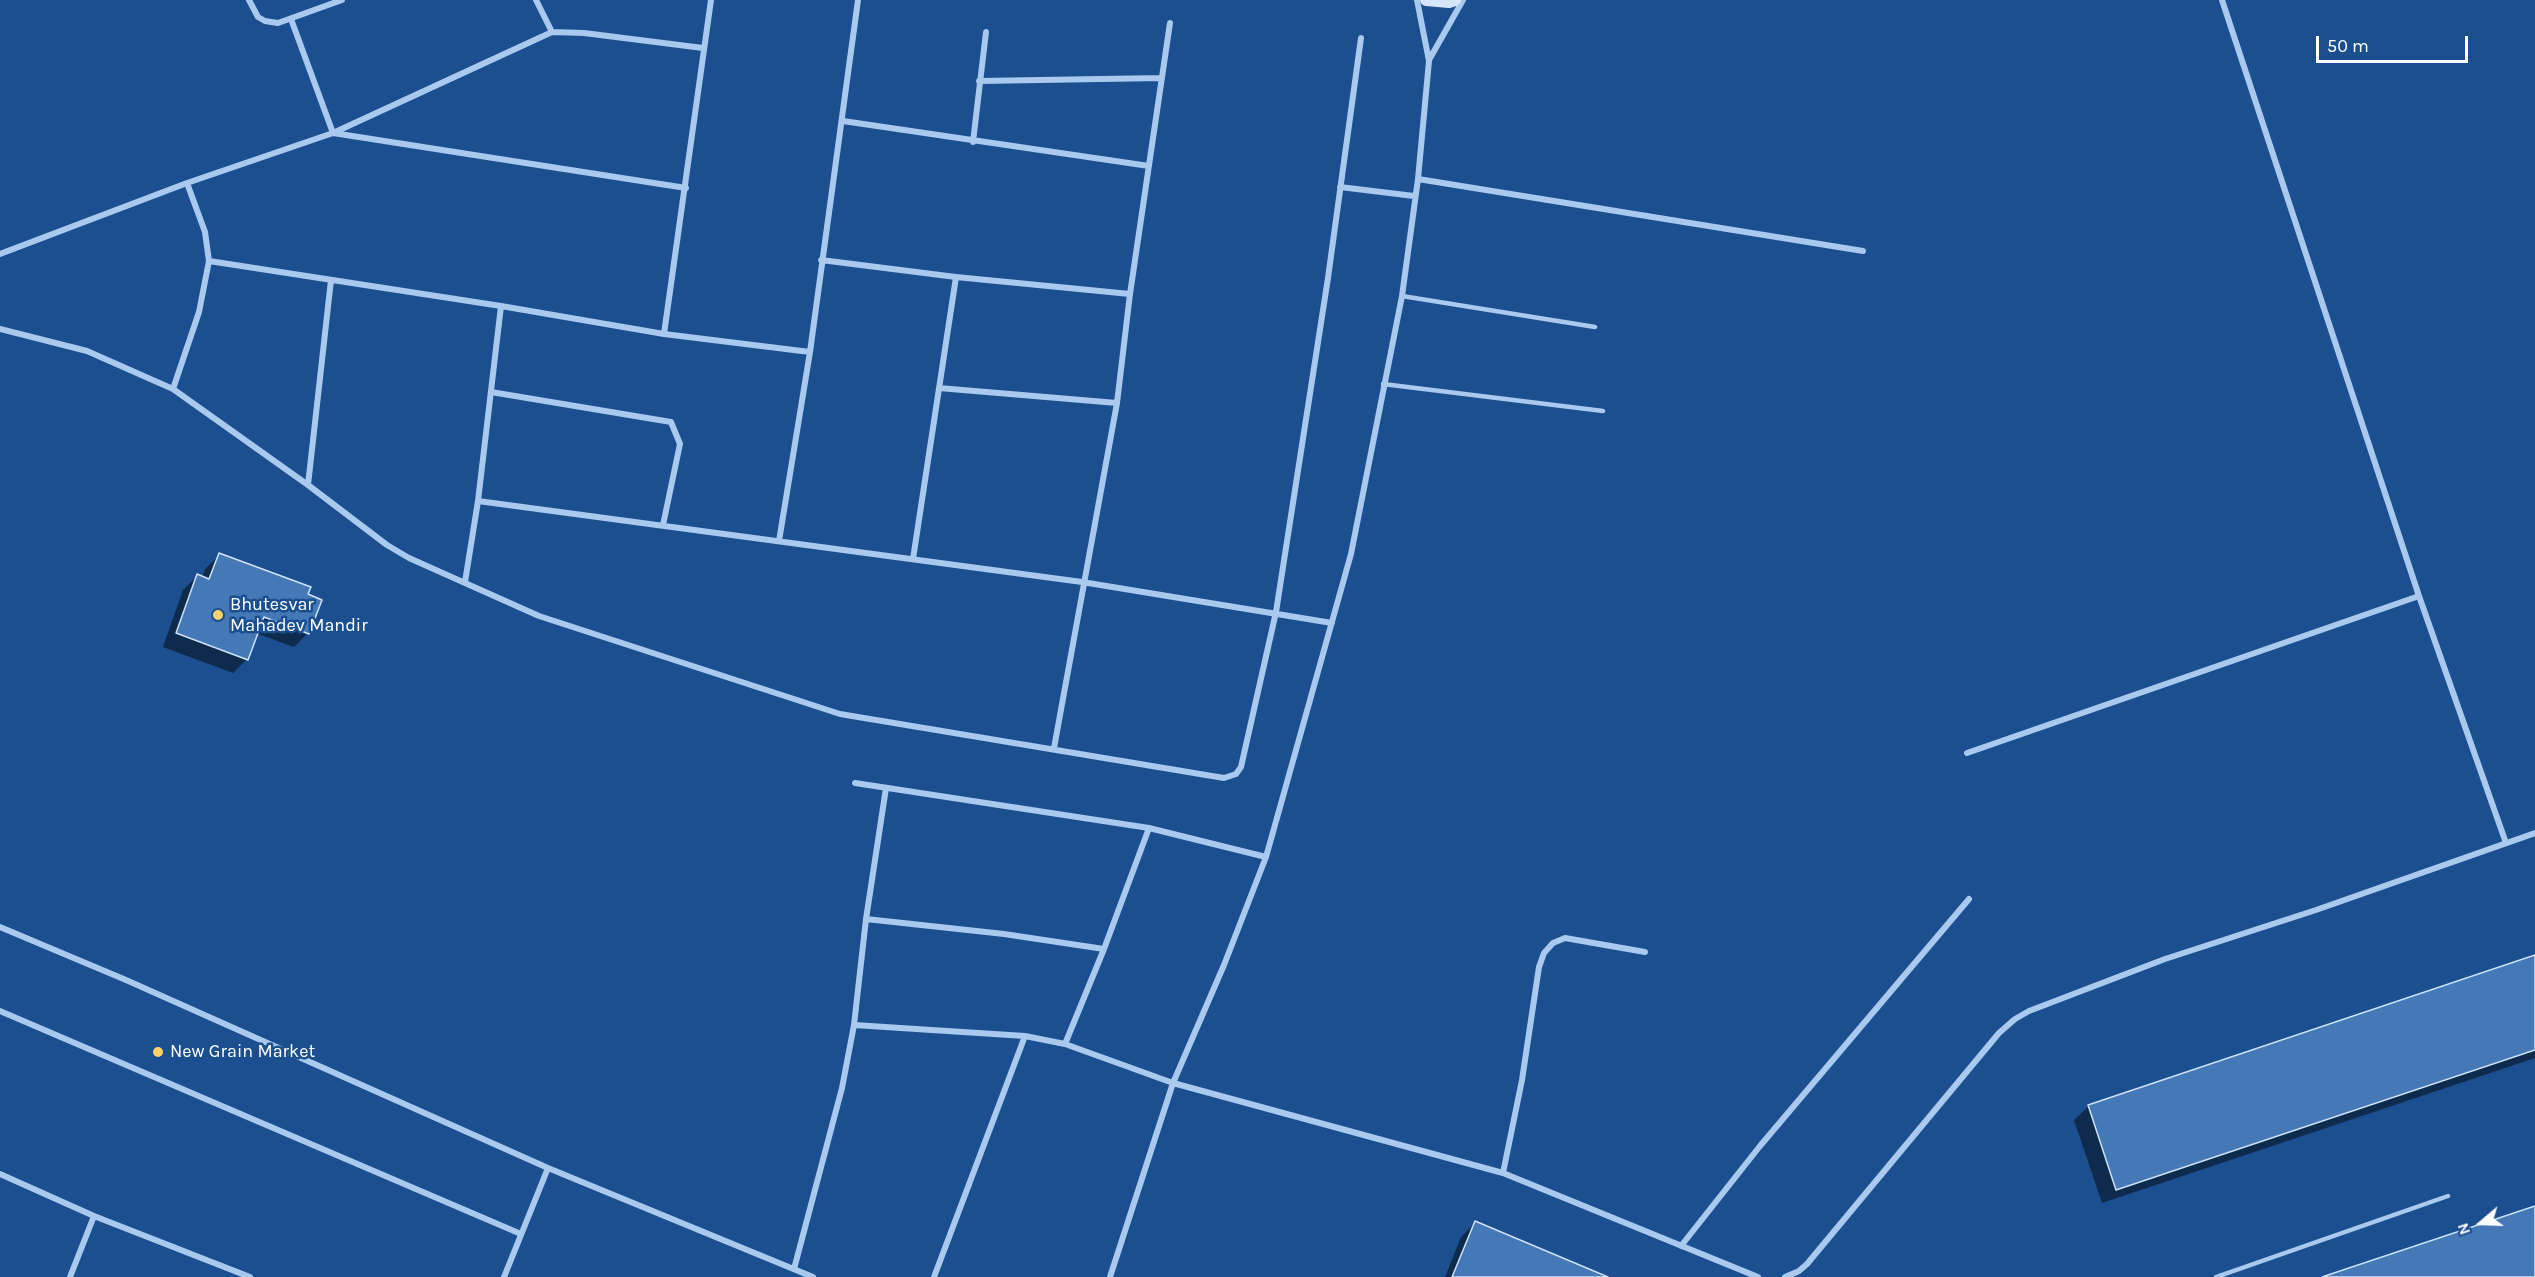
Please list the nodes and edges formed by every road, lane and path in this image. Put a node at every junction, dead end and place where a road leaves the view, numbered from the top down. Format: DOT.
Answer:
graph roads {
  1 [pos="249,0"];
  2 [pos="342,0"];
  3 [pos="536,0"];
  4 [pos="711,0"];
  5 [pos="858,0"];
  6 [pos="1417,0"];
  7 [pos="1426,0"];
  8 [pos="1455,0"];
  9 [pos="1463,0"];
  10 [pos="2222,0"];
  11 [pos="291,19"];
  12 [pos="1170,23"];
  13 [pos="552,32"];
  14 [pos="986,32"];
  15 [pos="1361,38"];
  16 [pos="704,48"];
  17 [pos="1429,61"];
  18 [pos="1162,78"];
  19 [pos="979,81"];
  20 [pos="843,121"];
  21 [pos="333,133"];
  22 [pos="973,142"];
  23 [pos="1149,166"];
  24 [pos="1418,178"];
  25 [pos="187,183"];
  26 [pos="1340,187"];
  27 [pos="686,188"];
  28 [pos="1414,196"];
  29 [pos="1863,251"];
  30 [pos="0,254"];
  31 [pos="821,260"];
  32 [pos="209,261"];
  33 [pos="956,277"];
  34 [pos="331,280"];
  35 [pos="1130,294"];
  36 [pos="1402,296"];
  37 [pos="501,306"];
  38 [pos="1595,327"];
  39 [pos="0,329"];
  40 [pos="664,334"];
  41 [pos="810,352"];
  42 [pos="1383,384"];
  43 [pos="939,388"];
  44 [pos="173,389"];
  45 [pos="491,392"];
  46 [pos="1117,403"];
  47 [pos="1603,411"];
  48 [pos="308,485"];
  49 [pos="478,501"];
  50 [pos="663,525"];
  51 [pos="779,541"];
  52 [pos="914,559"];
  53 [pos="465,582"];
  54 [pos="1082,582"];
  55 [pos="2419,596"];
  56 [pos="1276,612"];
  57 [pos="1332,623"];
  58 [pos="1054,748"];
  59 [pos="1967,753"];
  60 [pos="855,783"];
  61 [pos="886,788"];
  62 [pos="1149,828"];
  63 [pos="2535,833"];
  64 [pos="2506,843"];
  65 [pos="1266,857"];
  66 [pos="1969,899"];
  67 [pos="866,919"];
  68 [pos="0,927"];
  69 [pos="1104,949"];
  70 [pos="1645,952"];
  71 [pos="0,1011"];
  72 [pos="854,1025"];
  73 [pos="1024,1036"];
  74 [pos="1065,1044"];
  75 [pos="1173,1083"];
  76 [pos="548,1168"];
  77 [pos="1503,1173"];
  78 [pos="0,1174"];
  79 [pos="2448,1196"];
  80 [pos="94,1216"];
  81 [pos="521,1234"];
  82 [pos="1681,1246"];
  83 [pos="794,1269"];
  84 [pos="240,1275"];
  85 [pos="70,1277"];
  86 [pos="250,1277"];
  87 [pos="504,1277"];
  88 [pos="813,1277"];
  89 [pos="934,1277"];
  90 [pos="1110,1277"];
  91 [pos="1758,1277"];
  92 [pos="1785,1277"];
  93 [pos="2216,1277"];
  1 -- 11 [label="street"];
  2 -- 11 [label="street"];
  3 -- 13 [label="street"];
  4 -- 16 [label="street"];
  5 -- 20 [label="street"];
  6 -- 17 [label="street"];
  7 -- 8 [label="main road"];
  9 -- 17 [label="street"];
  10 -- 55 [label="street"];
  11 -- 21 [label="street"];
  12 -- 18 [label="street"];
  13 -- 16 [label="street"];
  13 -- 21 [label="street"];
  14 -- 19 [label="street"];
  15 -- 26 [label="street"];
  16 -- 27 [label="street"];
  17 -- 24 [label="street"];
  18 -- 19 [label="street"];
  18 -- 23 [label="street"];
  19 -- 22 [label="street"];
  20 -- 22 [label="street"];
  20 -- 31 [label="street"];
  21 -- 25 [label="street"];
  21 -- 27 [label="street"];
  22 -- 23 [label="street"];
  23 -- 35 [label="street"];
  24 -- 28 [label="street"];
  24 -- 29 [label="street"];
  25 -- 30 [label="street"];
  25 -- 32 [label="street"];
  26 -- 28 [label="street"];
  26 -- 56 [label="street"];
  27 -- 40 [label="street"];
  28 -- 36 [label="street"];
  31 -- 33 [label="street"];
  31 -- 41 [label="street"];
  32 -- 34 [label="street"];
  32 -- 44 [label="street"];
  33 -- 35 [label="street"];
  33 -- 43 [label="street"];
  34 -- 37 [label="street"];
  34 -- 48 [label="street"];
  35 -- 46 [label="street"];
  36 -- 38 [label="lane"];
  36 -- 42 [label="street"];
  37 -- 40 [label="street"];
  37 -- 45 [label="street"];
  39 -- 44 [label="street"];
  40 -- 41 [label="street"];
  41 -- 51 [label="street"];
  42 -- 47 [label="lane"];
  42 -- 57 [label="street"];
  43 -- 46 [label="street"];
  43 -- 52 [label="street"];
  44 -- 48 [label="street"];
  45 -- 49 [label="street"];
  45 -- 50 [label="street"];
  46 -- 54 [label="street"];
  48 -- 53 [label="street"];
  49 -- 50 [label="street"];
  49 -- 53 [label="street"];
  50 -- 51 [label="street"];
  51 -- 52 [label="street"];
  52 -- 54 [label="street"];
  53 -- 58 [label="street"];
  54 -- 56 [label="street"];
  54 -- 58 [label="street"];
  55 -- 59 [label="street"];
  55 -- 64 [label="street"];
  56 -- 57 [label="street"];
  56 -- 58 [label="street"];
  57 -- 65 [label="street"];
  60 -- 61 [label="street"];
  61 -- 62 [label="street"];
  61 -- 67 [label="street"];
  62 -- 65 [label="street"];
  62 -- 69 [label="street"];
  63 -- 64 [label="street"];
  64 -- 92 [label="street"];
  65 -- 75 [label="street"];
  66 -- 82 [label="street"];
  67 -- 69 [label="street"];
  67 -- 72 [label="street"];
  68 -- 76 [label="street"];
  69 -- 74 [label="street"];
  70 -- 77 [label="street"];
  71 -- 81 [label="street"];
  72 -- 73 [label="street"];
  72 -- 83 [label="street"];
  73 -- 74 [label="street"];
  73 -- 89 [label="street"];
  74 -- 75 [label="street"];
  75 -- 77 [label="street"];
  75 -- 90 [label="street"];
  76 -- 81 [label="street"];
  76 -- 83 [label="street"];
  77 -- 82 [label="street"];
  78 -- 80 [label="street"];
  79 -- 93 [label="lane"];
  80 -- 84 [label="street"];
  80 -- 85 [label="street"];
  81 -- 87 [label="street"];
  82 -- 91 [label="street"];
  83 -- 88 [label="street"];
  84 -- 86 [label="street"];
}
